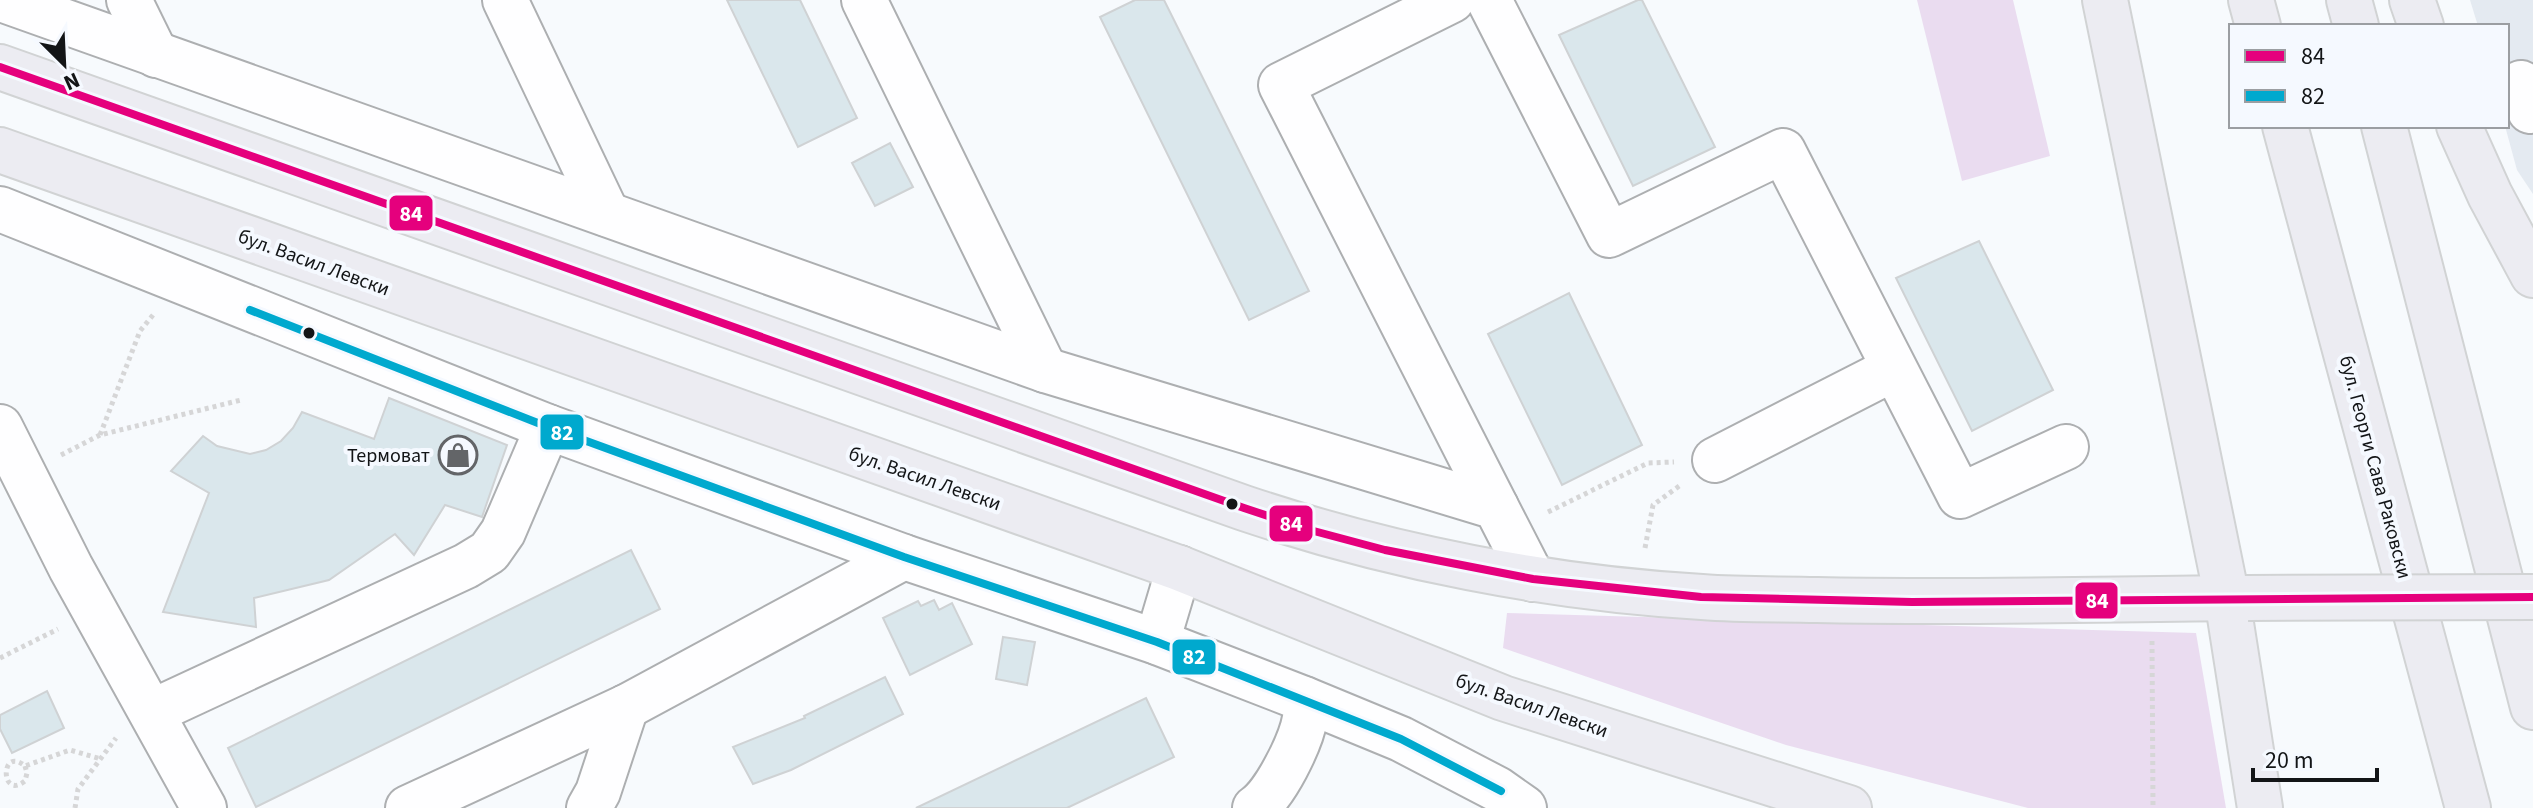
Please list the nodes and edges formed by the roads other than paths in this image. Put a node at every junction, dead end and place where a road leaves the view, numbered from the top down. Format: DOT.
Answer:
graph roads {
  1 [pos="4,0"];
  2 [pos="129,0"];
  3 [pos="505,0"];
  4 [pos="864,0"];
  5 [pos="1452,0"];
  6 [pos="1489,0"];
  7 [pos="2105,0"];
  8 [pos="2251,0"];
  9 [pos="2349,0"];
  10 [pos="2412,0"];
  11 [pos="2257,24"];
  12 [pos="2355,24"];
  13 [pos="2420,24"];
  14 [pos="156,55"];
  15 [pos="0,67"];
  16 [pos="2286,128"];
  17 [pos="2385,128"];
  18 [pos="2460,128"];
  19 [pos="0,150"];
  20 [pos="0,209"];
  21 [pos="607,214"];
  22 [pos="2533,275"];
  23 [pos="1893,369"];
  24 [pos="1045,370"];
  25 [pos="0,427"];
  26 [pos="548,427"];
  27 [pos="2066,447"];
  28 [pos="1715,460"];
  29 [pos="1515,543"];
  30 [pos="904,557"];
  31 [pos="1179,568"];
  32 [pos="2533,597"];
  33 [pos="2238,598"];
  34 [pos="1157,642"];
  35 [pos="1304,699"];
  36 [pos="626,707"];
  37 [pos="2533,707"];
  38 [pos="152,712"];
  39 [pos="1489,794"];
  40 [pos="204,808"];
  41 [pos="408,808"];
  42 [pos="589,808"];
  43 [pos="1255,808"];
  44 [pos="1524,808"];
  45 [pos="1849,808"];
  46 [pos="2260,808"];
  47 [pos="2468,808"];
  1 -- 14 [label="street"];
  2 -- 14 [label="street"];
  3 -- 21 [label="street"];
  4 -- 24 [label="street"];
  5 -- 29 [label="street"];
  6 -- 23 [label="street"];
  7 -- 33 [label="main road"];
  8 -- 11 [label="main road"];
  9 -- 12 [label="main road"];
  10 -- 13 [label="main road"];
  14 -- 21 [label="street"];
  15 -- 29 [label="main road"];
  16 -- 47 [label="main road, бул. Георги Сава Раковски"];
  17 -- 37 [label="main road"];
  18 -- 22 [label="main road"];
  19 -- 31 [label="main road, бул. Васил Левски"];
  20 -- 26 [label="street"];
  21 -- 24 [label="street"];
  23 -- 27 [label="street"];
  23 -- 28 [label="street"];
  24 -- 29 [label="street"];
  25 -- 38 [label="street"];
  26 -- 30 [label="street"];
  26 -- 38 [label="street"];
  29 -- 33 [label="main road"];
  30 -- 34 [label="street"];
  30 -- 36 [label="street"];
  31 -- 34 [label="street"];
  31 -- 45 [label="main road, бул. Васил Левски"];
  32 -- 33 [label="main road, bridge"];
  33 -- 46 [label="main road"];
  34 -- 35 [label="street"];
  35 -- 39 [label="street"];
  35 -- 43 [label="street"];
  36 -- 41 [label="street"];
  36 -- 42 [label="street"];
  38 -- 40 [label="street"];
  39 -- 44 [label="street"];
}
